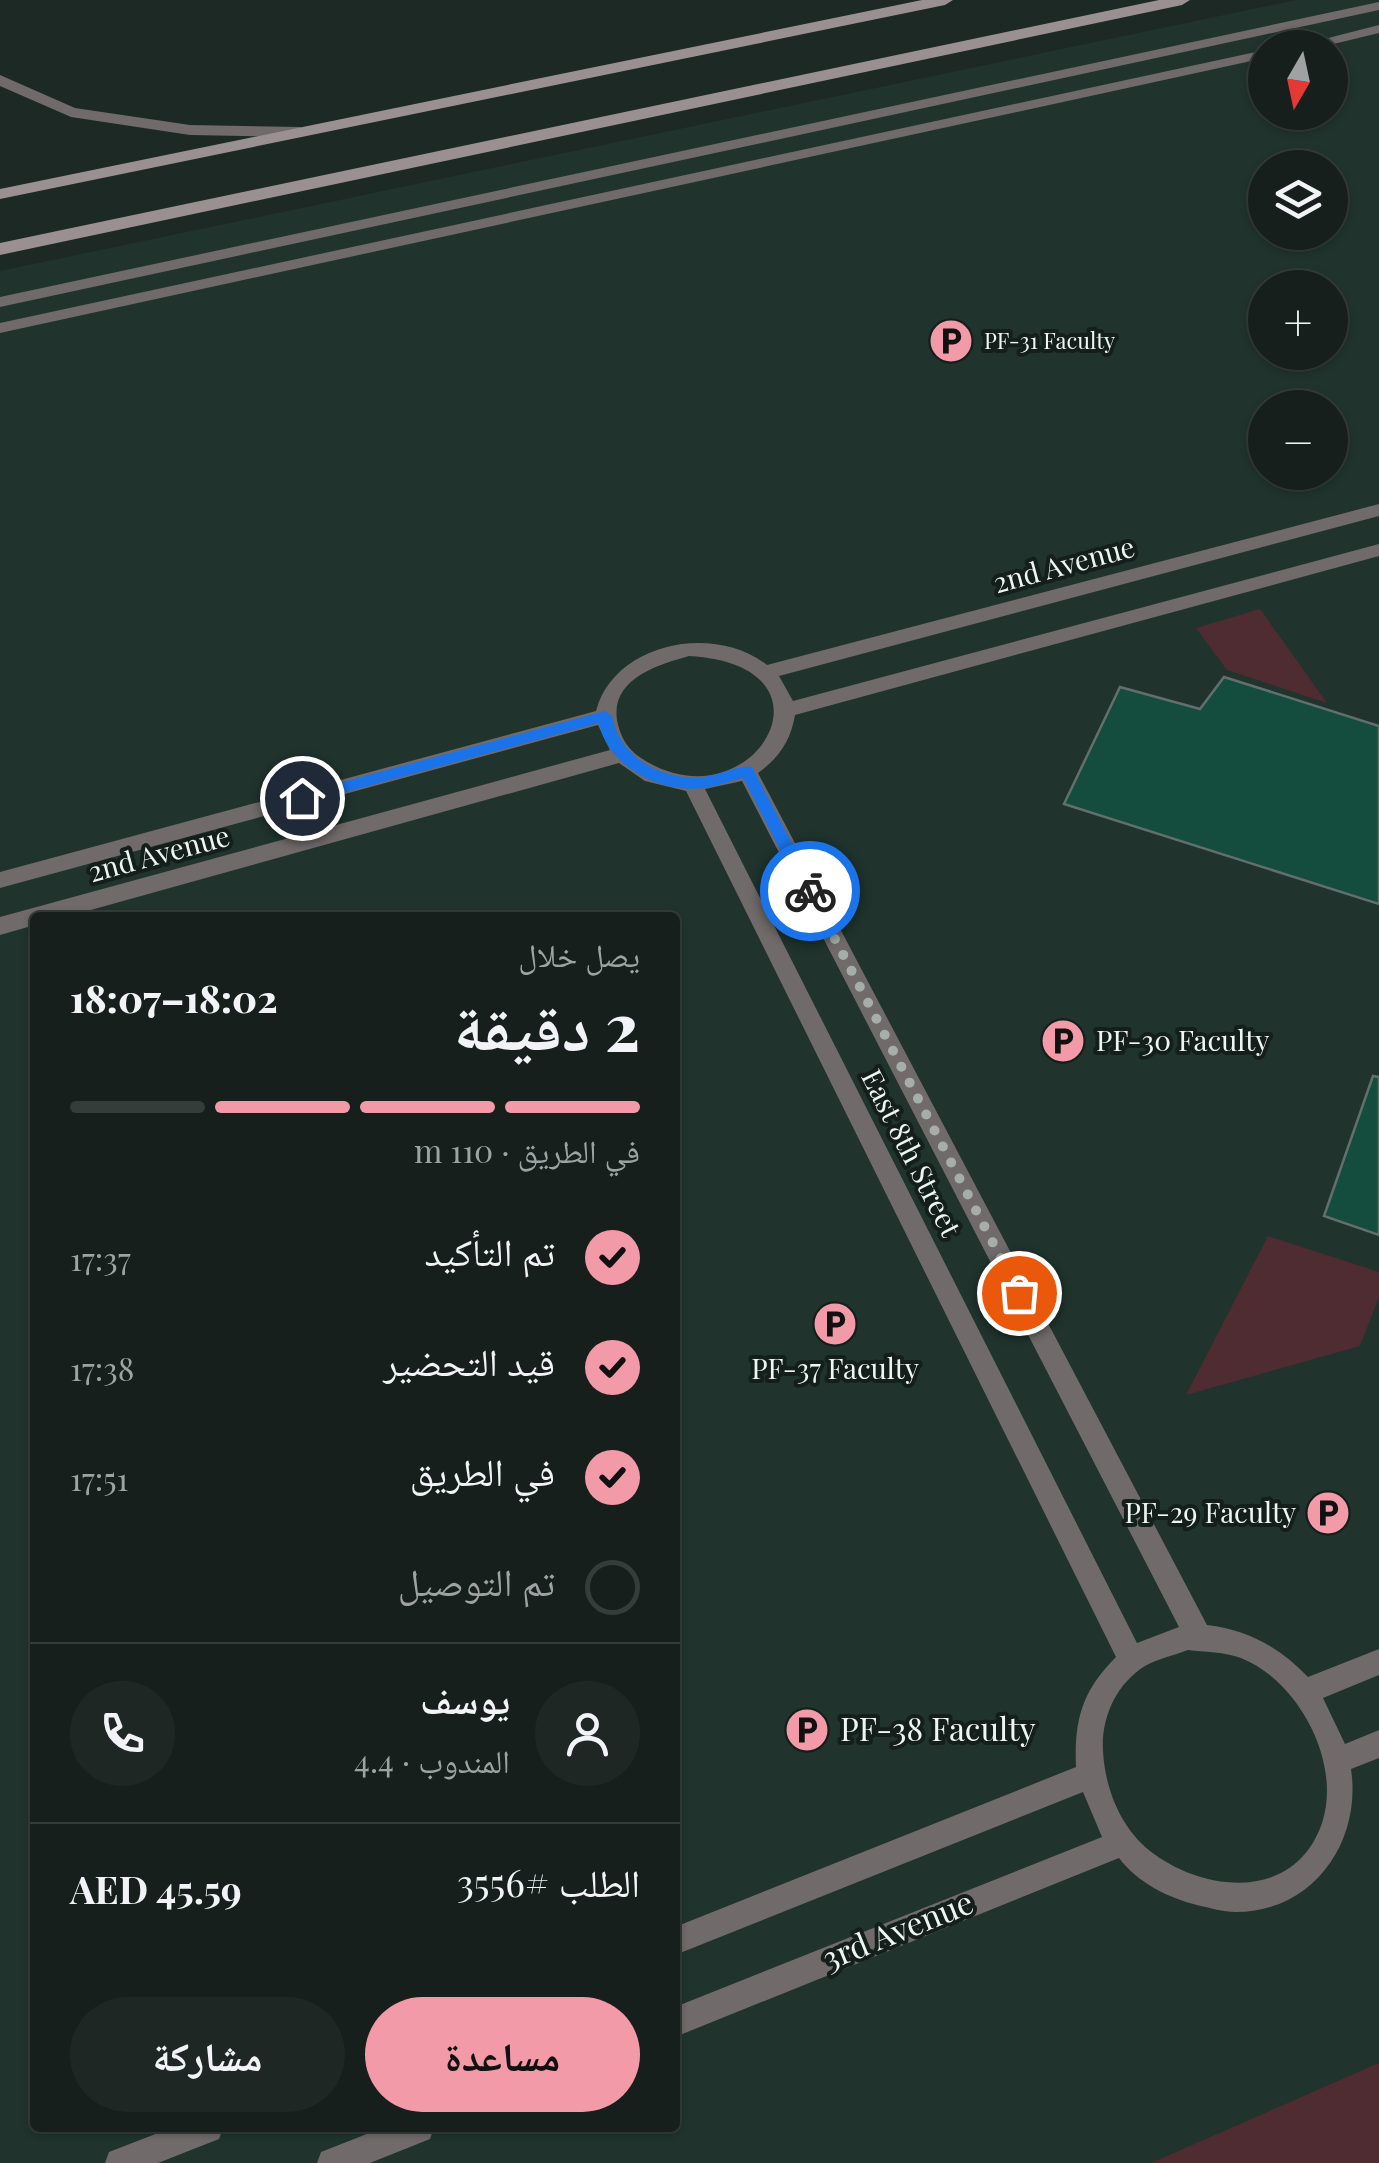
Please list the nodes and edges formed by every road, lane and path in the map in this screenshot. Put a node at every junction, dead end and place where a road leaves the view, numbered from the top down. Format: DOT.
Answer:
graph roads {
  1 [pos="945,0"];
  2 [pos="1182,0"];
  3 [pos="1379,6"];
  4 [pos="1379,29"];
  5 [pos="1348,36"];
  6 [pos="1248,58"];
  7 [pos="0,80"];
  8 [pos="300,132"];
  9 [pos="0,194"];
  10 [pos="0,249"];
  11 [pos="0,302"];
  12 [pos="0,328"];
  13 [pos="1379,510"];
  14 [pos="1379,550"];
  15 [pos="764,673"];
  16 [pos="785,710"];
  17 [pos="605,716"];
  18 [pos="621,754"];
  19 [pos="747,771"];
  20 [pos="692,783"];
  21 [pos="0,880"];
  22 [pos="51,912"];
  23 [pos="30,918"];
  24 [pos="0,926"];
  25 [pos="1199,1638"];
  26 [pos="1130,1657"];
  27 [pos="1379,1662"];
  28 [pos="1306,1690"];
  29 [pos="1379,1744"];
  30 [pos="1340,1760"];
  31 [pos="1089,1776"];
  32 [pos="1122,1842"];
  33 [pos="680,1939"];
  34 [pos="680,2020"];
  35 [pos="408,2132"];
  36 [pos="170,2136"];
  37 [pos="120,2163"];
  38 [pos="332,2163"];
  1 -- 8 [label="main road"];
  2 -- 10 [label="main road"];
  3 -- 11 [label="lane"];
  4 -- 5 [label="lane"];
  6 -- 12 [label="lane"];
  7 -- 8 [label="street"];
  8 -- 9 [label="main road"];
  13 -- 15 [label="lane, 2nd Avenue"];
  14 -- 16 [label="lane"];
  15 -- 16 [label="lane"];
  15 -- 17 [label="lane"];
  16 -- 19 [label="lane"];
  17 -- 18 [label="lane"];
  17 -- 21 [label="lane, 2nd Avenue"];
  18 -- 20 [label="lane"];
  18 -- 22 [label="lane, 2nd Avenue"];
  19 -- 20 [label="lane"];
  19 -- 25 [label="lane, East 8th Street"];
  20 -- 26 [label="lane, East 8th Street"];
  23 -- 24 [label="lane, 2nd Avenue"];
  25 -- 26 [label="lane"];
  25 -- 28 [label="lane"];
  26 -- 31 [label="lane"];
  27 -- 28 [label="lane"];
  28 -- 30 [label="lane"];
  29 -- 30 [label="lane"];
  30 -- 32 [label="lane"];
  31 -- 32 [label="lane"];
  31 -- 33 [label="lane"];
  32 -- 34 [label="lane, 3rd Avenue"];
  35 -- 38 [label="lane"];
  36 -- 37 [label="lane"];
}
